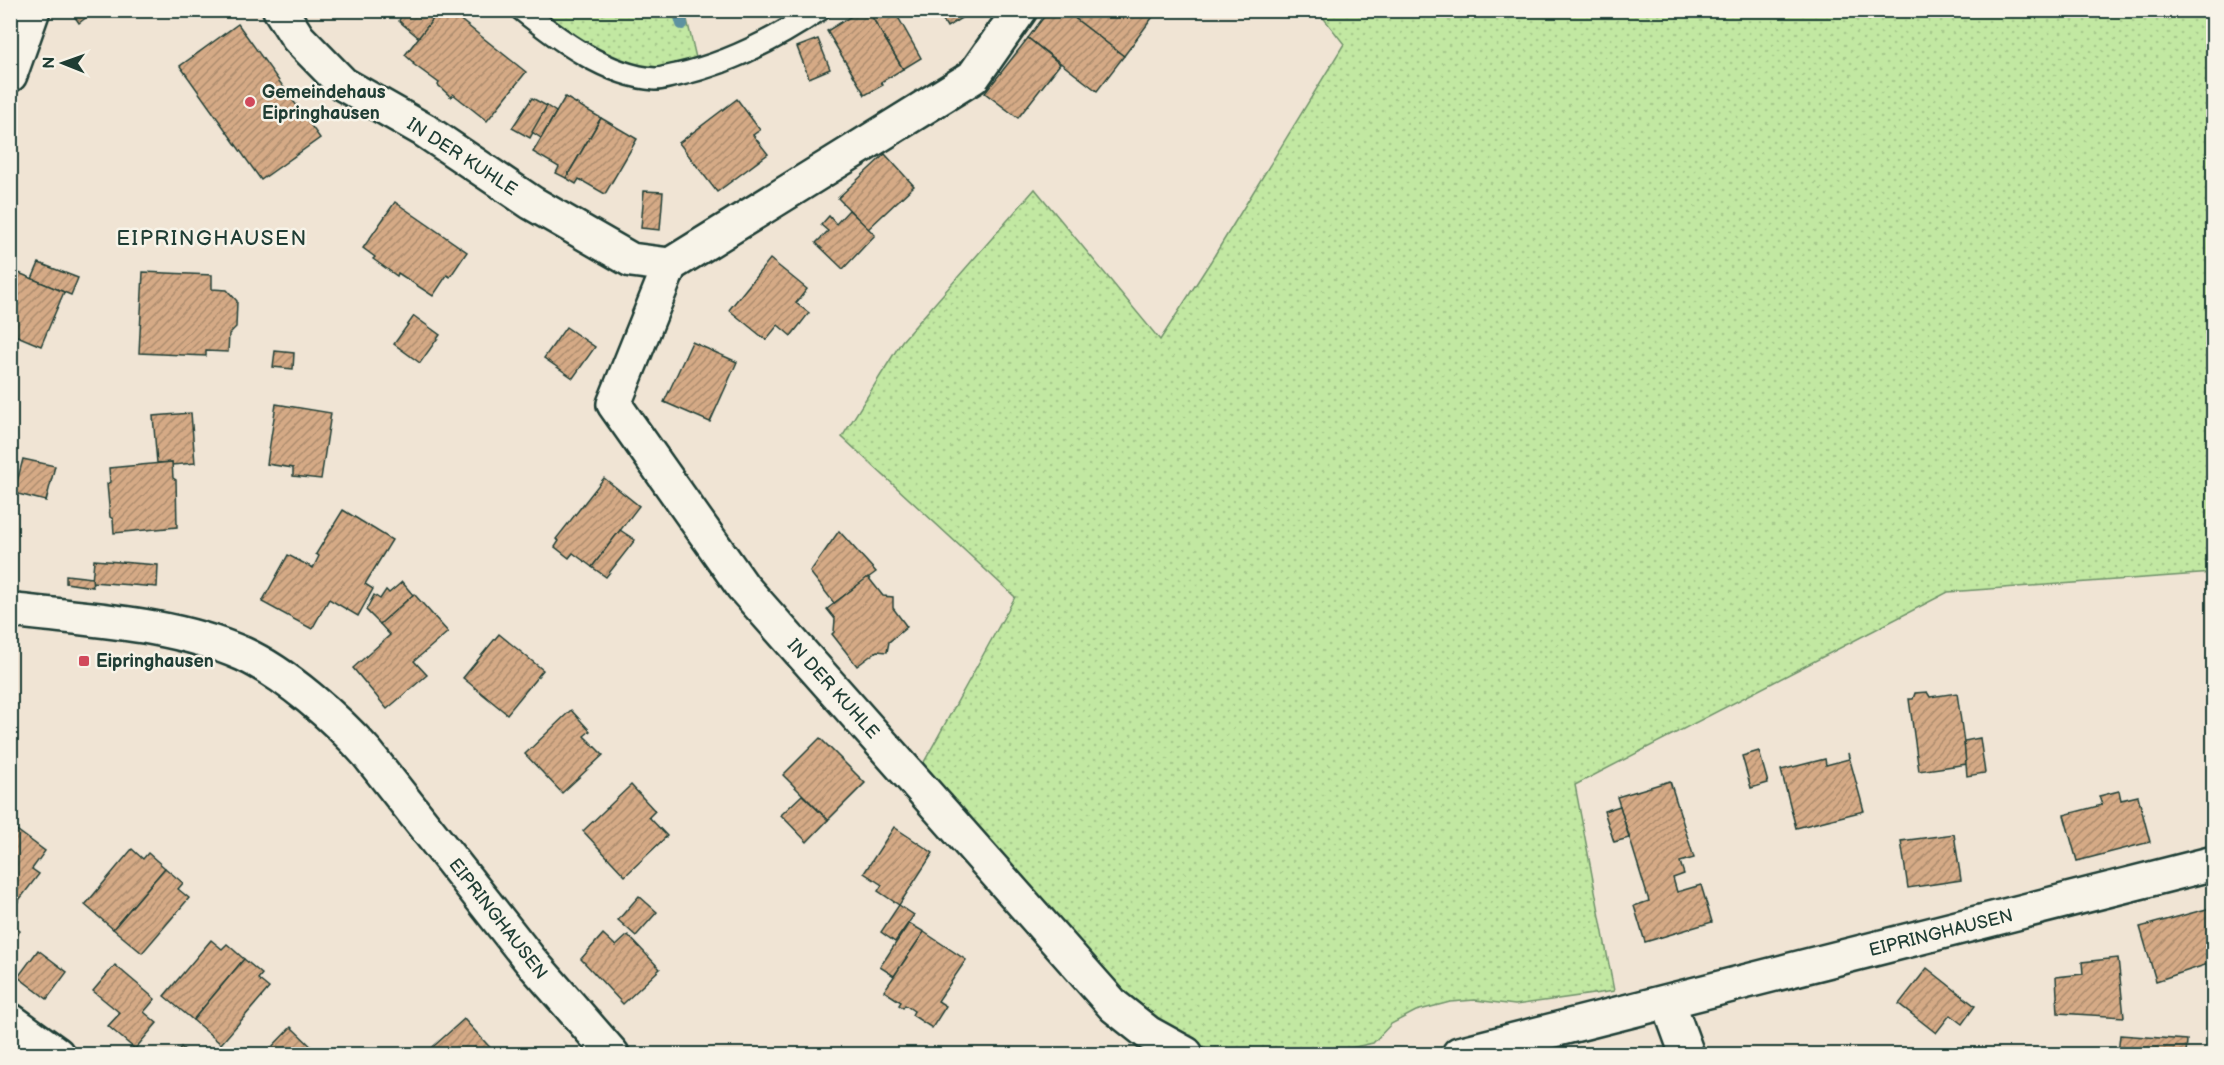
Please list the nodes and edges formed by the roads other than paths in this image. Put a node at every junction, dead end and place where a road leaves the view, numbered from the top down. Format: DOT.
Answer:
graph roads {
  1 [pos="33,10"];
  2 [pos="280,10"];
  3 [pos="522,10"];
  4 [pos="819,10"];
  5 [pos="1020,10"];
  6 [pos="10,75"];
  7 [pos="670,265"];
  8 [pos="10,610"];
  9 [pos="2214,864"];
  10 [pos="1668,1002"];
  11 [pos="10,1020"];
  12 [pos="57,1054"];
  13 [pos="612,1054"];
  14 [pos="1186,1054"];
  15 [pos="1459,1054"];
  16 [pos="1687,1054"];
  1 -- 6 [label="street"];
  2 -- 7 [label="street, IN DER KUHLE"];
  3 -- 4 [label="lane"];
  5 -- 7 [label="street"];
  7 -- 14 [label="street, IN DER KUHLE"];
  8 -- 13 [label="street, EIPRINGHAUSEN"];
  9 -- 10 [label="street, EIPRINGHAUSEN"];
  10 -- 15 [label="street, EIPRINGHAUSEN"];
  10 -- 16 [label="street"];
  11 -- 12 [label="street"];
}
